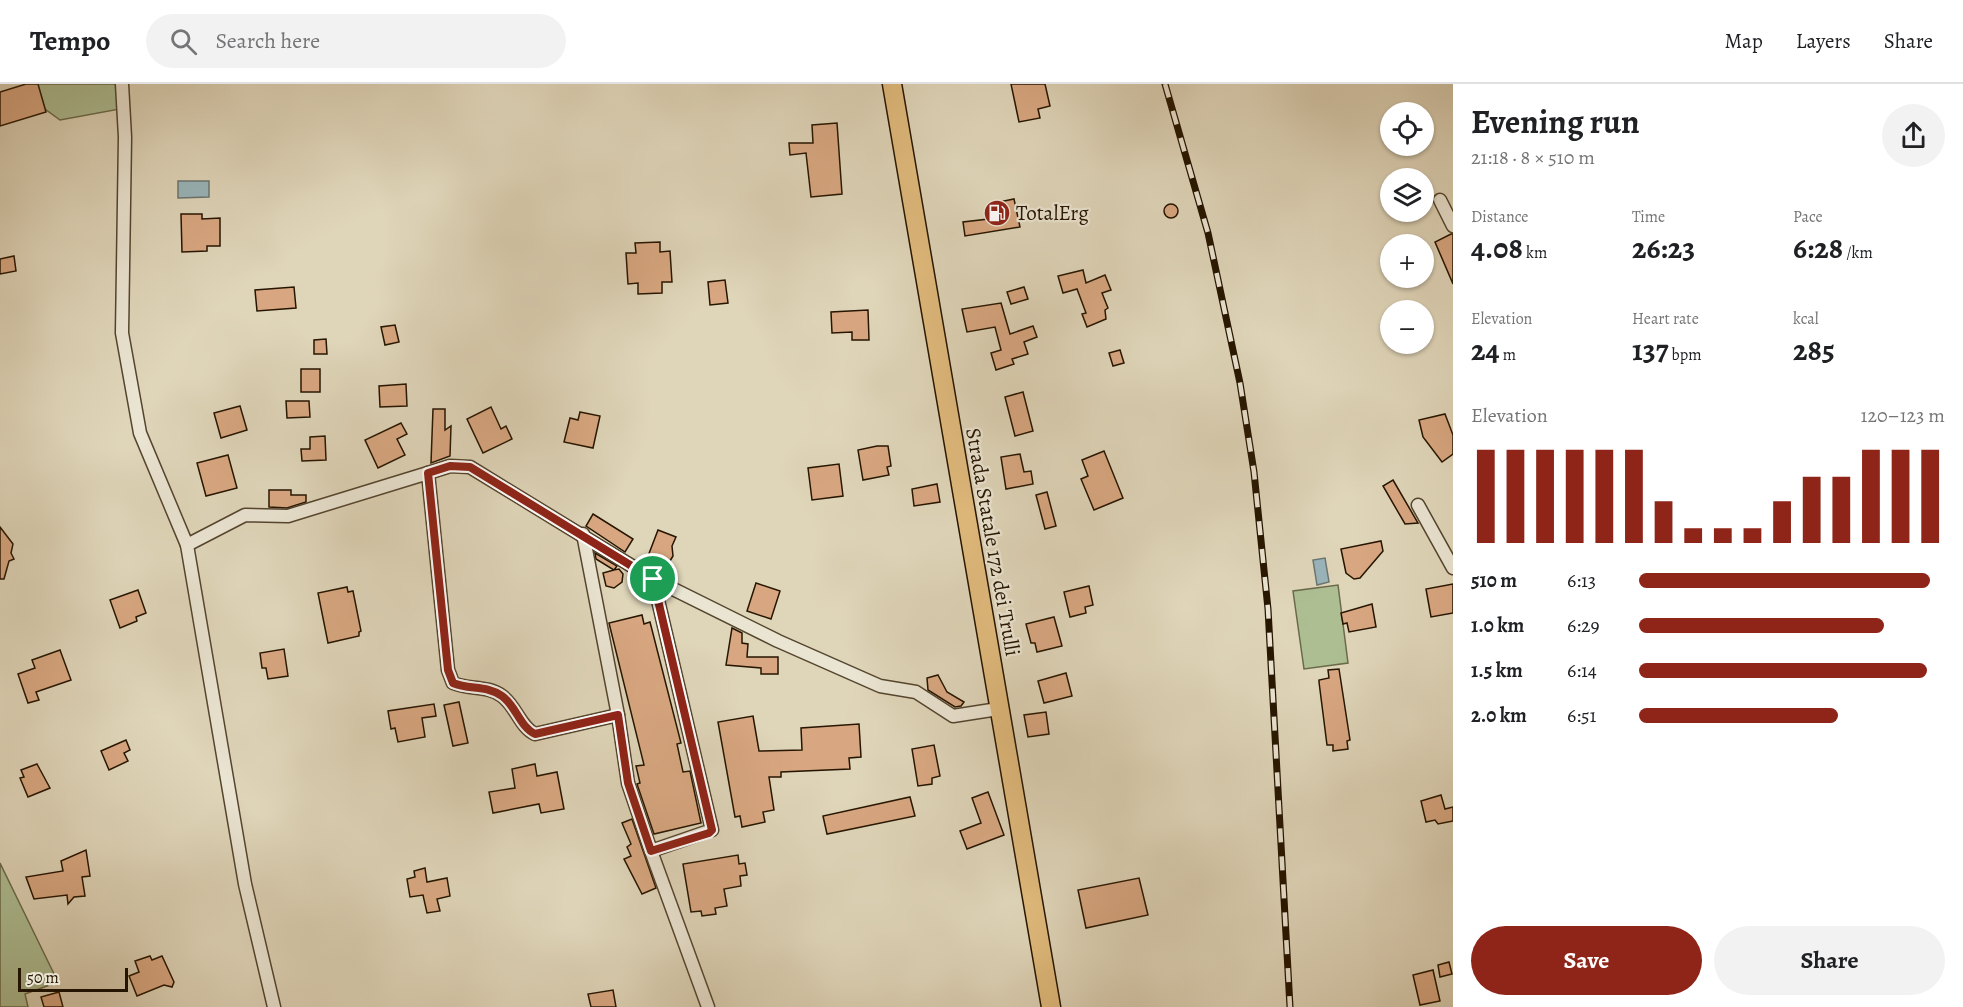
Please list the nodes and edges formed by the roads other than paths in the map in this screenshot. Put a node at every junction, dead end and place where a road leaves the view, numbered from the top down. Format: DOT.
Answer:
graph roads {
  1 [pos="122,84"];
  2 [pos="892,84"];
  3 [pos="1440,200"];
  4 [pos="1453,226"];
  5 [pos="428,473"];
  6 [pos="1418,505"];
  7 [pos="583,534"];
  8 [pos="187,545"];
  9 [pos="1453,568"];
  10 [pos="653,579"];
  11 [pos="998,709"];
  12 [pos="618,715"];
  13 [pos="651,851"];
  14 [pos="274,1007"];
  15 [pos="708,1007"];
  16 [pos="1051,1007"];
  1 -- 8 [label="street"];
  2 -- 11 [label="main road, Strada Statale 172 dei Trulli"];
  3 -- 4 [label="street"];
  5 -- 7 [label="street"];
  5 -- 8 [label="street"];
  5 -- 12 [label="street"];
  6 -- 9 [label="street"];
  7 -- 10 [label="street"];
  7 -- 12 [label="street"];
  8 -- 14 [label="street"];
  10 -- 11 [label="street"];
  10 -- 13 [label="street"];
  11 -- 16 [label="main road, Strada Statale 172 dei Trulli"];
  12 -- 13 [label="street"];
  13 -- 15 [label="street"];
}
